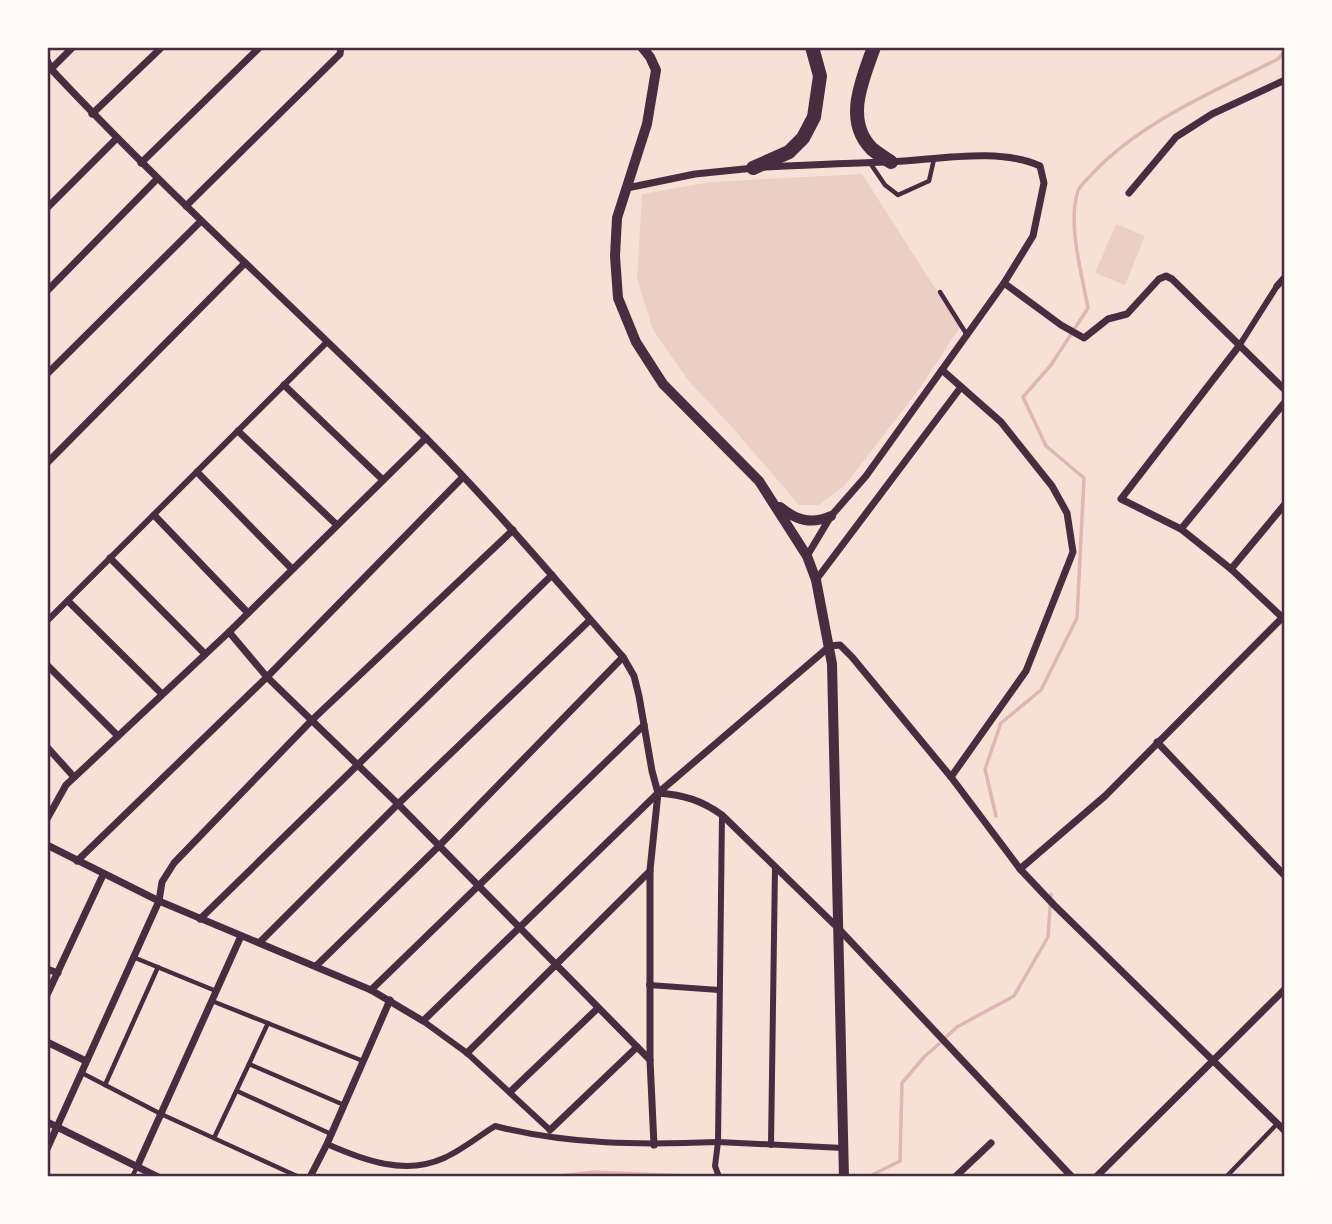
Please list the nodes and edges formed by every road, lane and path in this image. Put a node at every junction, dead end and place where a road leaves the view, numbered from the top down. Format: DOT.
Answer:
graph roads {
  1 [pos="73,47"];
  2 [pos="162,47"];
  3 [pos="260,47"];
  4 [pos="341,47"];
  5 [pos="642,47"];
  6 [pos="812,47"];
  7 [pos="874,47"];
  8 [pos="47,60"];
  9 [pos="51,69"];
  10 [pos="1285,79"];
  11 [pos="92,114"];
  12 [pos="117,138"];
  13 [pos="934,158"];
  14 [pos="869,162"];
  15 [pos="891,162"];
  16 [pos="141,163"];
  17 [pos="753,168"];
  18 [pos="157,179"];
  19 [pos="627,188"];
  20 [pos="1129,194"];
  21 [pos="186,206"];
  22 [pos="47,208"];
  23 [pos="201,220"];
  24 [pos="245,263"];
  25 [pos="1285,277"];
  26 [pos="1004,283"];
  27 [pos="1277,286"];
  28 [pos="47,291"];
  29 [pos="940,292"];
  30 [pos="967,335"];
  31 [pos="327,342"];
  32 [pos="1239,346"];
  33 [pos="942,370"];
  34 [pos="47,374"];
  35 [pos="284,385"];
  36 [pos="961,387"];
  37 [pos="1285,390"];
  38 [pos="1285,402"];
  39 [pos="238,431"];
  40 [pos="426,438"];
  41 [pos="47,463"];
  42 [pos="197,472"];
  43 [pos="463,477"];
  44 [pos="383,480"];
  45 [pos="771,499"];
  46 [pos="1285,504"];
  47 [pos="153,515"];
  48 [pos="831,516"];
  49 [pos="337,525"];
  50 [pos="1181,529"];
  51 [pos="513,530"];
  52 [pos="807,556"];
  53 [pos="110,558"];
  54 [pos="292,569"];
  55 [pos="1231,569"];
  56 [pos="552,575"];
  57 [pos="816,580"];
  58 [pos="68,601"];
  59 [pos="248,613"];
  60 [pos="1284,618"];
  61 [pos="590,620"];
  62 [pos="47,621"];
  63 [pos="229,632"];
  64 [pos="830,646"];
  65 [pos="205,654"];
  66 [pos="623,657"];
  67 [pos="47,665"];
  68 [pos="267,677"];
  69 [pos="162,694"];
  70 [pos="311,720"];
  71 [pos="644,725"];
  72 [pos="118,736"];
  73 [pos="1157,743"];
  74 [pos="47,747"];
  75 [pos="357,764"];
  76 [pos="74,777"];
  77 [pos="950,778"];
  78 [pos="658,793"];
  79 [pos="398,804"];
  80 [pos="722,815"];
  81 [pos="47,819"];
  82 [pos="439,846"];
  83 [pos="48,848"];
  84 [pos="77,861"];
  85 [pos="775,867"];
  86 [pos="1020,869"];
  87 [pos="650,870"];
  88 [pos="103,875"];
  89 [pos="1285,876"];
  90 [pos="478,885"];
  91 [pos="159,901"];
  92 [pos="200,919"];
  93 [pos="837,927"];
  94 [pos="519,928"];
  95 [pos="241,936"];
  96 [pos="260,942"];
  97 [pos="133,957"];
  98 [pos="316,965"];
  99 [pos="556,965"];
  100 [pos="158,967"];
  101 [pos="47,969"];
  102 [pos="58,973"];
  103 [pos="649,985"];
  104 [pos="1285,989"];
  105 [pos="371,990"];
  106 [pos="719,990"];
  107 [pos="216,991"];
  108 [pos="47,995"];
  109 [pos="212,1000"];
  110 [pos="390,1000"];
  111 [pos="598,1007"];
  112 [pos="423,1021"];
  113 [pos="268,1023"];
  114 [pos="47,1042"];
  115 [pos="637,1047"];
  116 [pos="467,1053"];
  117 [pos="1213,1059"];
  118 [pos="650,1060"];
  119 [pos="86,1061"];
  120 [pos="363,1061"];
  121 [pos="249,1064"];
  122 [pos="80,1073"];
  123 [pos="105,1085"];
  124 [pos="237,1091"];
  125 [pos="510,1092"];
  126 [pos="344,1105"];
  127 [pos="161,1114"];
  128 [pos="47,1122"];
  129 [pos="1278,1124"];
  130 [pos="56,1128"];
  131 [pos="550,1130"];
  132 [pos="1285,1130"];
  133 [pos="331,1134"];
  134 [pos="214,1138"];
  135 [pos="718,1142"];
  136 [pos="991,1143"];
  137 [pos="327,1144"];
  138 [pos="654,1145"];
  139 [pos="771,1145"];
  140 [pos="843,1148"];
  141 [pos="47,1149"];
  142 [pos="137,1167"];
  143 [pos="132,1177"];
  144 [pos="158,1177"];
  145 [pos="299,1177"];
  146 [pos="310,1177"];
  147 [pos="719,1177"];
  148 [pos="844,1177"];
  149 [pos="955,1177"];
  150 [pos="1072,1177"];
  151 [pos="1096,1177"];
  152 [pos="1226,1177"];
  1 -- 9 [label="street"];
  2 -- 11 [label="street"];
  3 -- 16 [label="street"];
  4 -- 21 [label="street"];
  5 -- 19 [label="street"];
  6 -- 17 [label="highway"];
  7 -- 15 [label="highway"];
  8 -- 9 [label="street"];
  9 -- 11 [label="street"];
  10 -- 20 [label="street"];
  11 -- 12 [label="street"];
  12 -- 16 [label="street"];
  12 -- 22 [label="street"];
  13 -- 14 [label="lane"];
  13 -- 15 [label="street"];
  13 -- 26 [label="street"];
  14 -- 15 [label="street"];
  14 -- 17 [label="street"];
  16 -- 18 [label="street"];
  17 -- 19 [label="street"];
  18 -- 21 [label="street"];
  18 -- 28 [label="street"];
  19 -- 45 [label="street"];
  21 -- 23 [label="street"];
  23 -- 24 [label="street"];
  23 -- 34 [label="street"];
  24 -- 31 [label="street"];
  24 -- 41 [label="street"];
  25 -- 27 [label="street"];
  26 -- 30 [label="street"];
  26 -- 32 [label="street"];
  27 -- 32 [label="street"];
  29 -- 30 [label="lane"];
  30 -- 33 [label="street"];
  31 -- 35 [label="street"];
  31 -- 40 [label="street"];
  32 -- 37 [label="street"];
  32 -- 50 [label="street"];
  33 -- 36 [label="street"];
  33 -- 48 [label="street"];
  35 -- 39 [label="street"];
  35 -- 44 [label="street"];
  36 -- 57 [label="street"];
  36 -- 77 [label="street"];
  38 -- 50 [label="street"];
  39 -- 42 [label="street"];
  39 -- 49 [label="street"];
  40 -- 43 [label="street"];
  40 -- 44 [label="street"];
  42 -- 47 [label="street"];
  42 -- 54 [label="street"];
  43 -- 51 [label="street"];
  43 -- 68 [label="street"];
  44 -- 49 [label="street"];
  45 -- 48 [label="street"];
  45 -- 52 [label="street"];
  46 -- 55 [label="street"];
  47 -- 53 [label="street"];
  47 -- 59 [label="street"];
  48 -- 52 [label="street"];
  49 -- 54 [label="street"];
  50 -- 55 [label="street"];
  51 -- 56 [label="street"];
  51 -- 70 [label="street"];
  52 -- 57 [label="street"];
  53 -- 58 [label="street"];
  53 -- 65 [label="street"];
  54 -- 59 [label="street"];
  55 -- 60 [label="street"];
  56 -- 61 [label="street"];
  56 -- 75 [label="street"];
  57 -- 64 [label="street"];
  58 -- 62 [label="street"];
  58 -- 69 [label="street"];
  59 -- 63 [label="street"];
  60 -- 73 [label="street"];
  61 -- 66 [label="street"];
  61 -- 79 [label="street"];
  63 -- 65 [label="street"];
  63 -- 68 [label="street"];
  64 -- 77 [label="street"];
  64 -- 78 [label="street"];
  64 -- 93 [label="street"];
  65 -- 69 [label="street"];
  66 -- 71 [label="street"];
  66 -- 82 [label="street"];
  67 -- 72 [label="street"];
  68 -- 70 [label="street"];
  68 -- 84 [label="street"];
  69 -- 72 [label="street"];
  70 -- 75 [label="street"];
  70 -- 91 [label="street"];
  71 -- 78 [label="street"];
  71 -- 90 [label="street"];
  72 -- 76 [label="street"];
  73 -- 86 [label="street"];
  73 -- 89 [label="street"];
  74 -- 76 [label="street"];
  75 -- 79 [label="street"];
  75 -- 92 [label="street"];
  76 -- 81 [label="street"];
  77 -- 86 [label="street"];
  78 -- 80 [label="street"];
  78 -- 87 [label="street"];
  78 -- 94 [label="street"];
  79 -- 82 [label="street"];
  79 -- 96 [label="street"];
  80 -- 85 [label="street"];
  80 -- 106 [label="street"];
  82 -- 90 [label="street"];
  82 -- 98 [label="street"];
  83 -- 84 [label="street"];
  84 -- 88 [label="street"];
  85 -- 93 [label="street"];
  85 -- 139 [label="street"];
  86 -- 117 [label="street"];
  87 -- 99 [label="street"];
  87 -- 103 [label="street"];
  88 -- 91 [label="street"];
  88 -- 102 [label="street"];
  90 -- 94 [label="street"];
  90 -- 105 [label="street"];
  91 -- 92 [label="street"];
  91 -- 97 [label="street"];
  92 -- 95 [label="street"];
  93 -- 140 [label="street"];
  93 -- 150 [label="street"];
  94 -- 99 [label="street"];
  94 -- 112 [label="street"];
  95 -- 96 [label="street"];
  95 -- 107 [label="street"];
  96 -- 98 [label="street"];
  97 -- 100 [label="lane"];
  97 -- 119 [label="street"];
  98 -- 105 [label="street"];
  99 -- 111 [label="street"];
  99 -- 116 [label="street"];
  100 -- 107 [label="lane"];
  100 -- 123 [label="lane"];
  101 -- 102 [label="street"];
  102 -- 108 [label="street"];
  103 -- 106 [label="street"];
  103 -- 118 [label="street"];
  104 -- 117 [label="street"];
  105 -- 110 [label="street"];
  106 -- 135 [label="street"];
  107 -- 109 [label="street"];
  109 -- 113 [label="lane"];
  109 -- 127 [label="street"];
  110 -- 112 [label="street"];
  110 -- 120 [label="street"];
  111 -- 115 [label="street"];
  111 -- 125 [label="street"];
  112 -- 116 [label="street"];
  113 -- 120 [label="lane"];
  113 -- 121 [label="lane"];
  114 -- 119 [label="street"];
  115 -- 118 [label="street"];
  115 -- 131 [label="street"];
  116 -- 125 [label="street"];
  117 -- 129 [label="street"];
  117 -- 151 [label="street"];
  118 -- 138 [label="street"];
  119 -- 122 [label="street"];
  120 -- 126 [label="street"];
  121 -- 124 [label="lane"];
  121 -- 126 [label="lane"];
  122 -- 123 [label="lane"];
  122 -- 130 [label="street"];
  123 -- 127 [label="lane"];
  124 -- 133 [label="lane"];
  124 -- 134 [label="lane"];
  125 -- 131 [label="street"];
  126 -- 133 [label="street"];
  127 -- 134 [label="lane"];
  127 -- 142 [label="street"];
  128 -- 130 [label="street"];
  129 -- 132 [label="street"];
  129 -- 152 [label="lane"];
  130 -- 141 [label="street"];
  130 -- 142 [label="street"];
  133 -- 137 [label="street"];
  134 -- 145 [label="lane"];
  135 -- 138 [label="street"];
  135 -- 139 [label="street"];
  135 -- 147 [label="street"];
  136 -- 149 [label="street"];
  137 -- 138 [label="street"];
  137 -- 146 [label="street"];
  139 -- 140 [label="street"];
  140 -- 148 [label="street"];
  142 -- 143 [label="lane"];
  142 -- 144 [label="street"];
}
